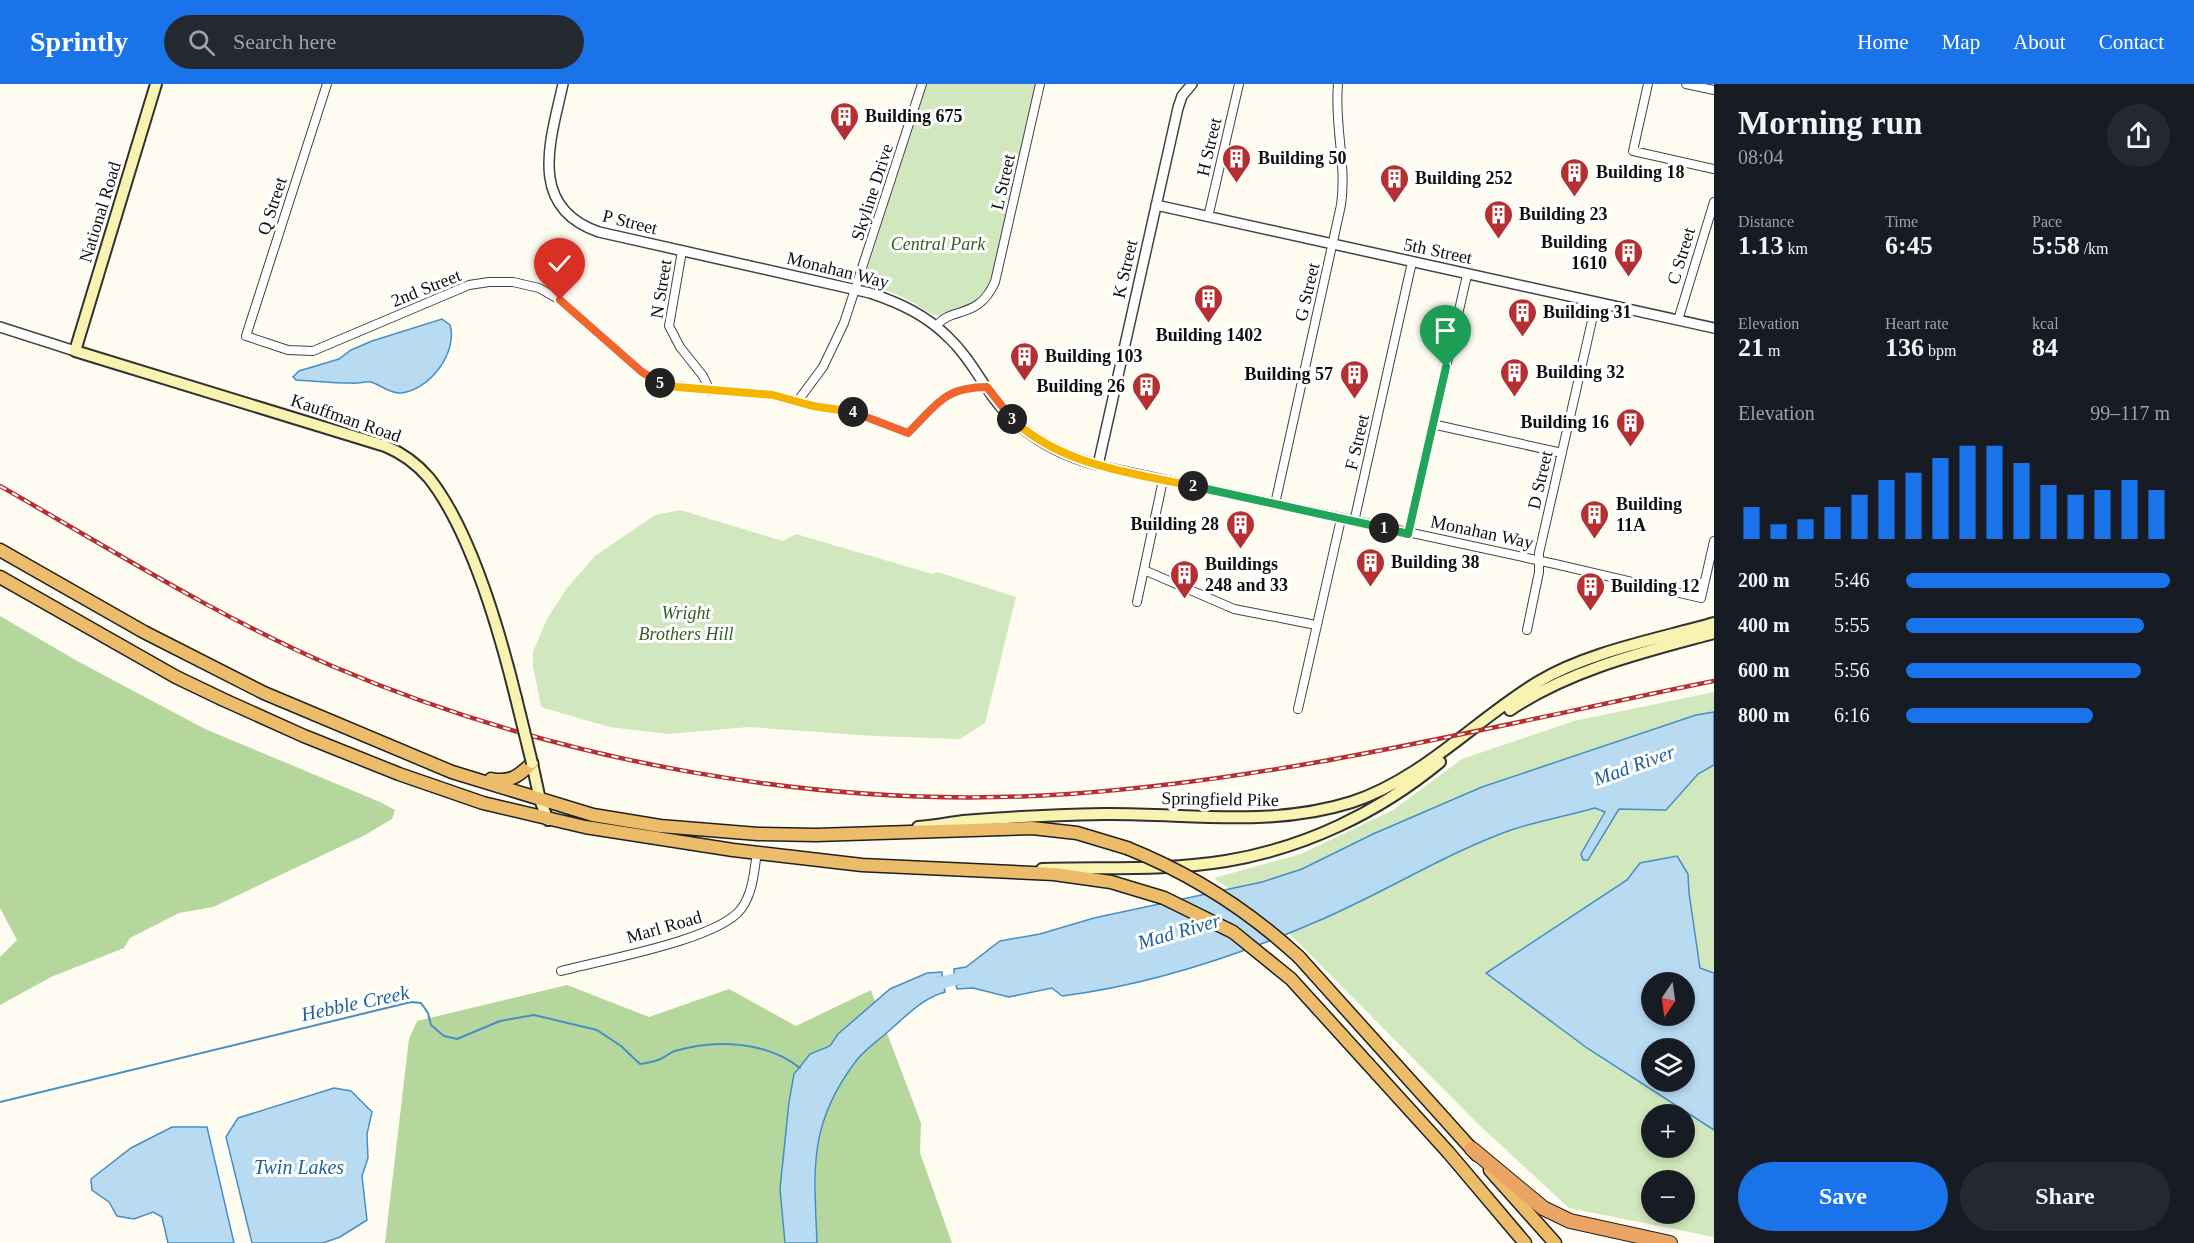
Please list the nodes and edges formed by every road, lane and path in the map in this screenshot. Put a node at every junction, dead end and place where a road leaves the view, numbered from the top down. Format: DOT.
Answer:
graph roads {
  1 [pos="156,84"];
  2 [pos="327,84"];
  3 [pos="563,84"];
  4 [pos="922,84"];
  5 [pos="1040,84"];
  6 [pos="1192,84"];
  7 [pos="1239,84"];
  8 [pos="1338,84"];
  9 [pos="1648,84"];
  10 [pos="1686,84"];
  11 [pos="1714,90"];
  12 [pos="1714,169"];
  13 [pos="1714,202"];
  14 [pos="1156,205"];
  15 [pos="1208,217"];
  16 [pos="1332,245"];
  17 [pos="682,251"];
  18 [pos="1412,262"];
  19 [pos="1467,275"];
  20 [pos="855,290"];
  21 [pos="1596,303"];
  22 [pos="1678,320"];
  23 [pos="936,326"];
  24 [pos="0,327"];
  25 [pos="1714,328"];
  26 [pos="246,336"];
  27 [pos="75,351"];
  28 [pos="987,387"];
  29 [pos="710,391"];
  30 [pos="797,402"];
  31 [pos="1432,424"];
  32 [pos="1562,453"];
  33 [pos="1098,465"];
  34 [pos="1163,480"];
  35 [pos="1275,504"];
  36 [pos="1341,519"];
  37 [pos="1354,522"];
  38 [pos="1408,534"];
  39 [pos="1714,541"];
  40 [pos="0,550"];
  41 [pos="1539,561"];
  42 [pos="1144,570"];
  43 [pos="0,577"];
  44 [pos="1137,602"];
  45 [pos="1714,623"];
  46 [pos="1316,625"];
  47 [pos="1527,630"];
  48 [pos="1714,633"];
  49 [pos="1298,709"];
  50 [pos="378,742"];
  51 [pos="532,763"];
  52 [pos="540,800"];
  53 [pos="548,820"];
  54 [pos="859,833"];
  55 [pos="757,852"];
  56 [pos="883,866"];
  57 [pos="561,970"];
  58 [pos="1472,1149"];
  59 [pos="1525,1243"];
  60 [pos="1555,1243"];
  61 [pos="1670,1243"];
  1 -- 27 [label="main road, National Road"];
  2 -- 26 [label="street, Q Street"];
  3 -- 17 [label="street, P Street"];
  4 -- 20 [label="street, Skyline Drive"];
  5 -- 23 [label="street, L Street"];
  6 -- 14 [label="street, K Street"];
  7 -- 15 [label="street, H Street"];
  8 -- 16 [label="street, G Street"];
  9 -- 12 [label="street"];
  10 -- 11 [label="street"];
  13 -- 22 [label="street, C Street"];
  14 -- 15 [label="street, 5th Street"];
  14 -- 33 [label="street, K Street"];
  15 -- 16 [label="street, 5th Street"];
  16 -- 18 [label="street, 5th Street"];
  16 -- 35 [label="street, G Street"];
  17 -- 20 [label="street, Monahan Way"];
  17 -- 29 [label="street, N Street"];
  18 -- 19 [label="street, 5th Street"];
  18 -- 37 [label="street, F Street"];
  19 -- 21 [label="street, 5th Street"];
  19 -- 31 [label="street"];
  20 -- 23 [label="street, Monahan Way"];
  20 -- 30 [label="street, Skyline Drive"];
  21 -- 22 [label="street, 5th Street"];
  21 -- 32 [label="street, D Street"];
  22 -- 25 [label="street, 5th Street"];
  23 -- 28 [label="street, Monahan Way"];
  24 -- 27 [label="street, Kauffman Road"];
  26 -- 29 [label="street, 2nd Street"];
  27 -- 51 [label="main road, Kauffman Road, bridge"];
  28 -- 30 [label="street, 2nd Street"];
  28 -- 33 [label="street, Monahan Way"];
  29 -- 30 [label="street, 2nd Street"];
  31 -- 32 [label="street"];
  31 -- 38 [label="street"];
  32 -- 41 [label="street, D Street"];
  33 -- 34 [label="street, Monahan Way"];
  34 -- 35 [label="street, Monahan Way"];
  34 -- 42 [label="street"];
  35 -- 36 [label="street, Monahan Way"];
  36 -- 37 [label="street, Monahan Way"];
  36 -- 46 [label="street"];
  37 -- 38 [label="street, Monahan Way"];
  38 -- 41 [label="street, Monahan Way"];
  39 -- 41 [label="street, Monahan Way"];
  40 -- 50 [label="highway"];
  41 -- 47 [label="street, D Street"];
  42 -- 44 [label="street"];
  42 -- 46 [label="street"];
  43 -- 53 [label="highway"];
  45 -- 54 [label="main road, Springfield Pike"];
  46 -- 49 [label="street"];
  48 -- 56 [label="main road"];
  50 -- 51 [label="highway"];
  50 -- 52 [label="highway"];
  51 -- 52 [label="main road, Kauffman Road"];
  52 -- 53 [label="main road, Kauffman Road"];
  52 -- 54 [label="highway"];
  53 -- 55 [label="highway"];
  54 -- 58 [label="highway, bridge"];
  55 -- 56 [label="highway"];
  55 -- 57 [label="street, Marl Road"];
  56 -- 59 [label="highway"];
  58 -- 60 [label="highway"];
  58 -- 61 [label="highway"];
}
